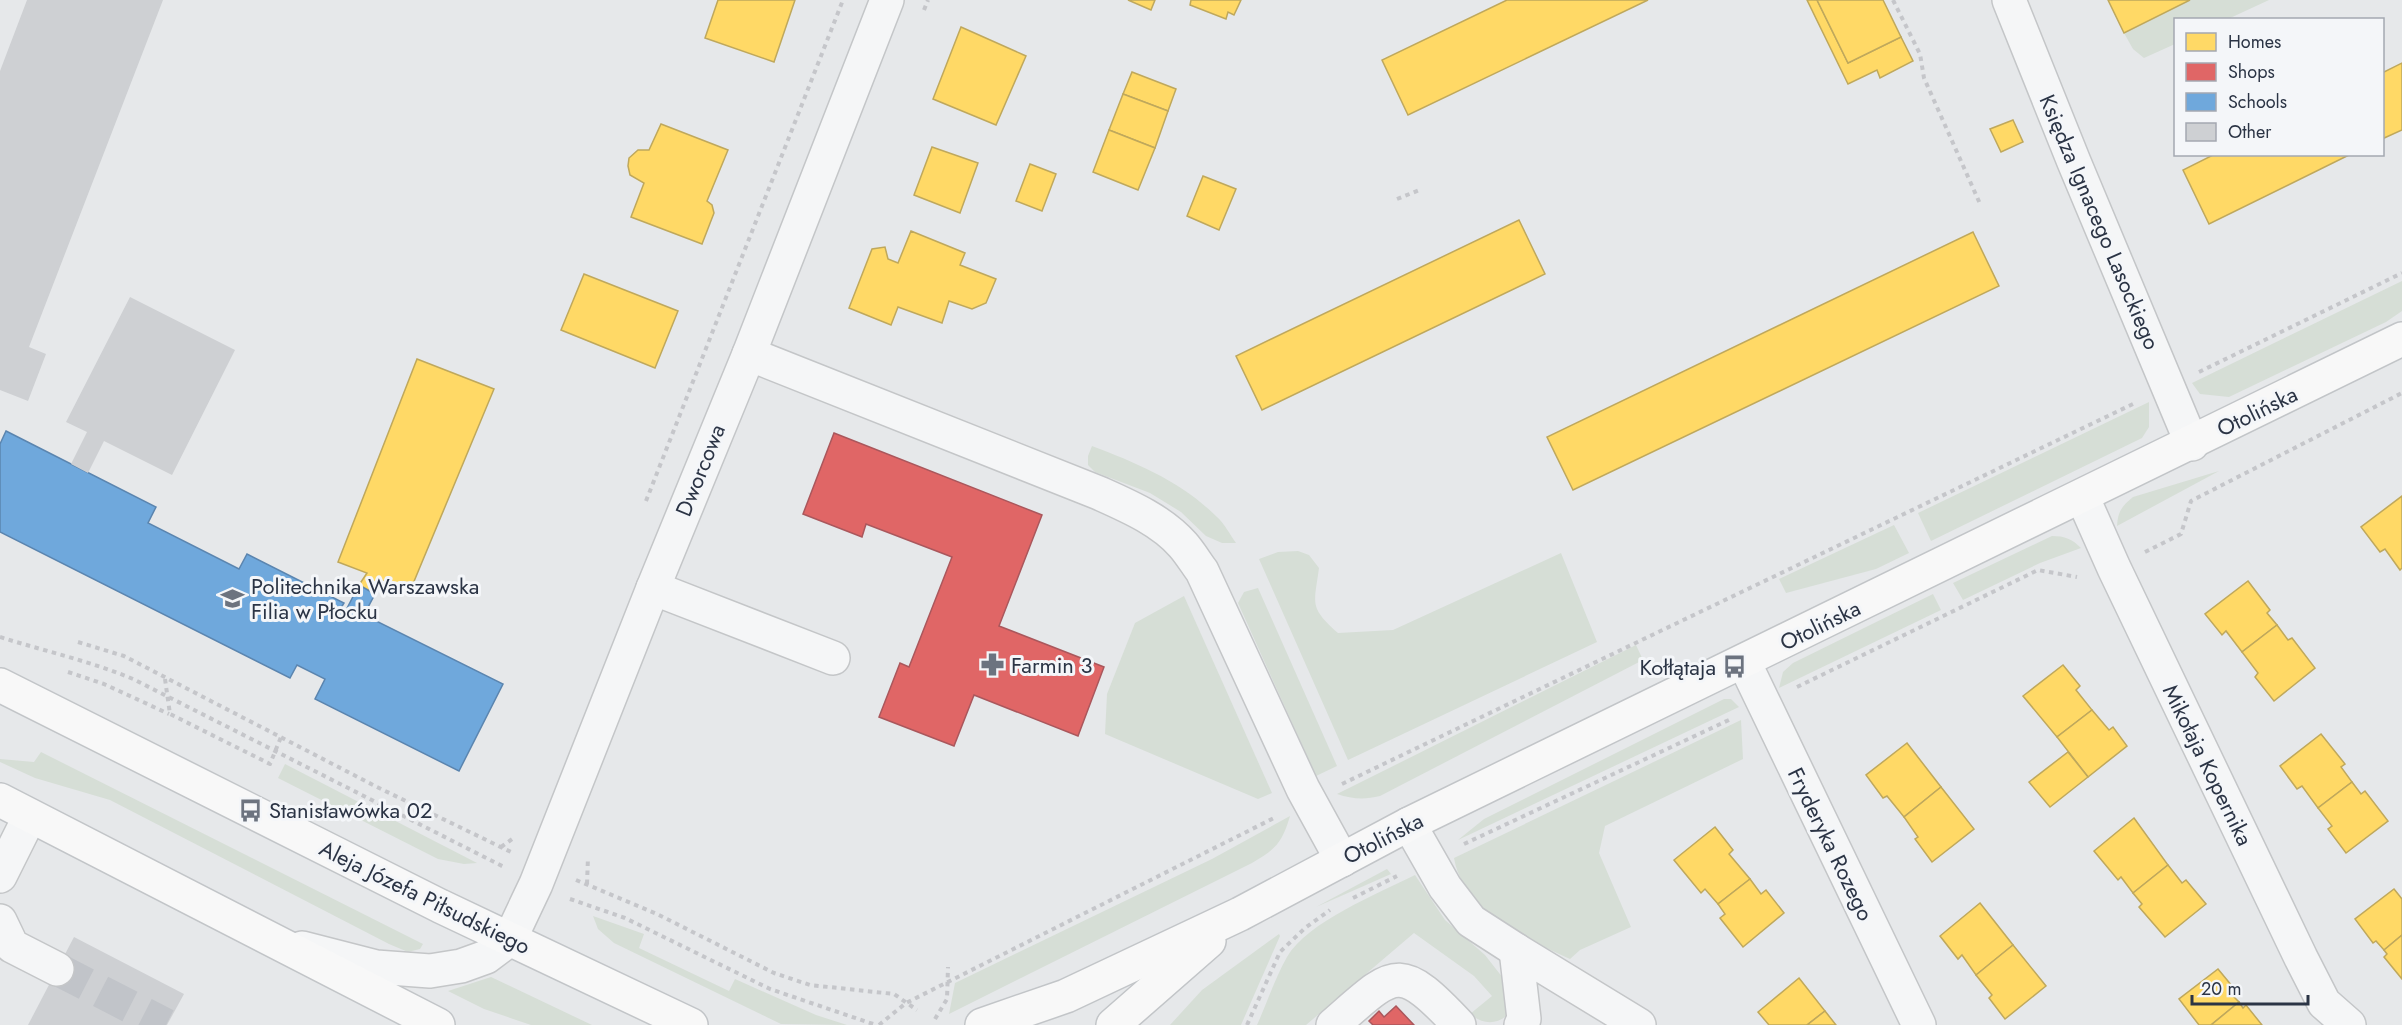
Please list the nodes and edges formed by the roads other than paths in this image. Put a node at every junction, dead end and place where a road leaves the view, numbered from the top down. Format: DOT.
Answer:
graph roads {
  1 [pos="887,0"];
  2 [pos="2009,0"];
  3 [pos="2402,339"];
  4 [pos="749,354"];
  5 [pos="2192,444"];
  6 [pos="2082,496"];
  7 [pos="653,588"];
  8 [pos="833,658"];
  9 [pos="1744,662"];
  10 [pos="0,685"];
  11 [pos="0,800"];
  12 [pos="30,816"];
  13 [pos="1409,824"];
  14 [pos="1342,860"];
  15 [pos="0,876"];
  16 [pos="1240,914"];
  17 [pos="0,921"];
  18 [pos="266,938"];
  19 [pos="510,939"];
  20 [pos="1516,950"];
  21 [pos="57,969"];
  22 [pos="1066,996"];
  23 [pos="398,1016"];
  24 [pos="1125,1019"];
  25 [pos="438,1025"];
  26 [pos="691,1025"];
  27 [pos="982,1025"];
  28 [pos="1023,1025"];
  29 [pos="1334,1025"];
  30 [pos="1459,1025"];
  31 [pos="1521,1025"];
  32 [pos="1639,1025"];
  33 [pos="1918,1025"];
  34 [pos="2349,1025"];
  1 -- 4 [label="street, Dworcowa"];
  2 -- 5 [label="street, Księdza Ignacego Lasockiego"];
  3 -- 5 [label="main road, Otolińska"];
  4 -- 7 [label="street, Dworcowa"];
  4 -- 14 [label="street"];
  5 -- 6 [label="main road, Otolińska"];
  6 -- 9 [label="main road, Otolińska"];
  6 -- 34 [label="street, Mikołaja Kopernika"];
  7 -- 8 [label="street"];
  7 -- 19 [label="street, Dworcowa"];
  9 -- 13 [label="main road, Otolińska"];
  9 -- 33 [label="street, Fryderyka Rozego"];
  10 -- 19 [label="main road, Aleja Józefa Piłsudskiego"];
  11 -- 12 [label="main road"];
  12 -- 15 [label="street"];
  12 -- 18 [label="main road"];
  13 -- 14 [label="main road, Otolińska"];
  13 -- 20 [label="street"];
  14 -- 16 [label="main road, Otolińska"];
  16 -- 22 [label="main road, Otolińska"];
  16 -- 24 [label="main road, Otolińska"];
  17 -- 21 [label="street"];
  18 -- 19 [label="street"];
  18 -- 23 [label="main road"];
  19 -- 26 [label="main road, Aleja Józefa Piłsudskiego"];
  20 -- 31 [label="street"];
  20 -- 32 [label="street"];
  22 -- 27 [label="main road, Otolińska"];
  22 -- 28 [label="main road, Otolińska"];
  23 -- 25 [label="main road"];
  29 -- 30 [label="street"];
}
